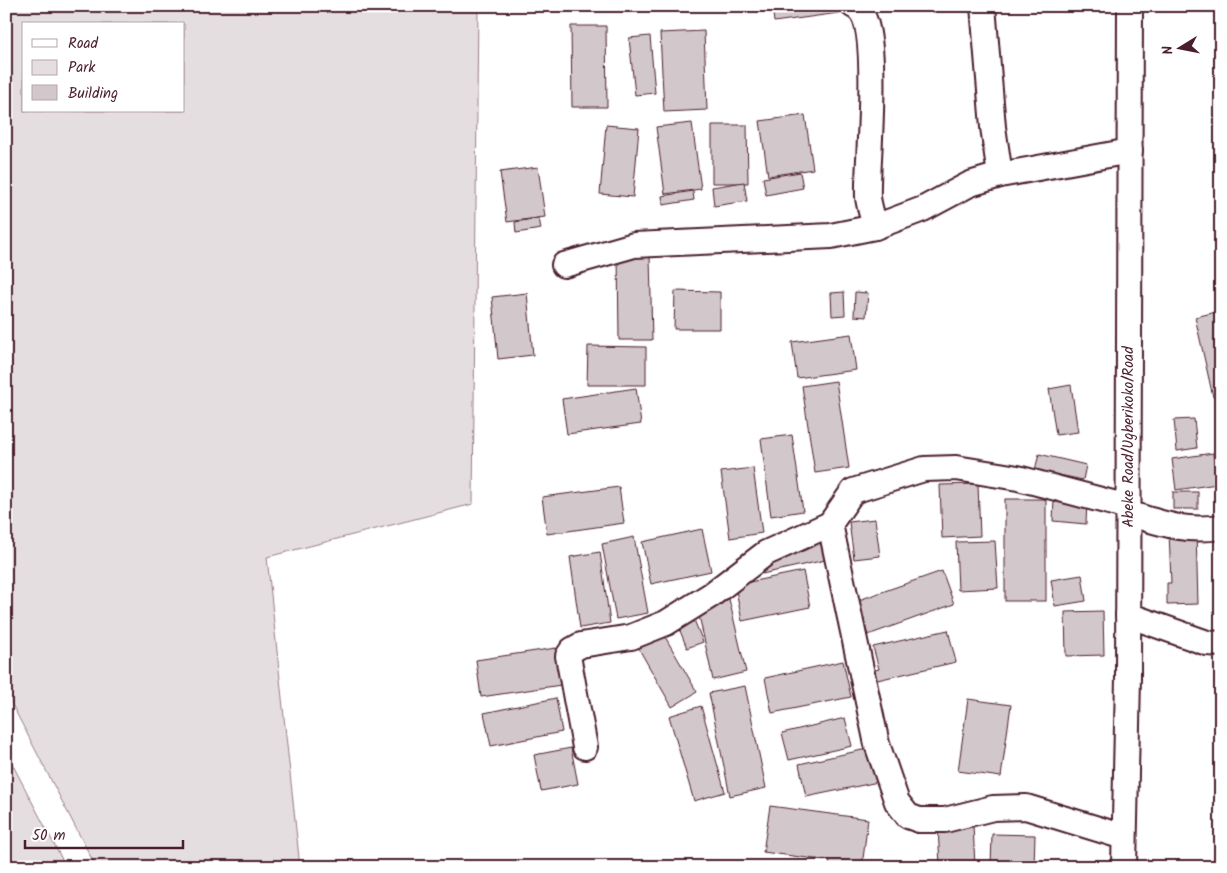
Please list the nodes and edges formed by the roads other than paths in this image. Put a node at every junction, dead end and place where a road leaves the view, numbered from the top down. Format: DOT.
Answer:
graph roads {
  1 [pos="854,6"];
  2 [pos="983,6"];
  3 [pos="1130,6"];
  4 [pos="1130,151"];
  5 [pos="1000,175"];
  6 [pos="875,227"];
  7 [pos="564,265"];
  8 [pos="1128,510"];
  9 [pos="830,524"];
  10 [pos="1221,527"];
  11 [pos="1128,614"];
  12 [pos="1221,644"];
  13 [pos="585,747"];
  14 [pos="1124,837"];
  15 [pos="1124,867"];
  1 -- 6 [label="street"];
  2 -- 5 [label="street"];
  3 -- 4 [label="street, Abeke Road/Ugberikoko/Road"];
  4 -- 5 [label="street"];
  4 -- 8 [label="street, Abeke Road/Ugberikoko/Road"];
  5 -- 6 [label="street"];
  6 -- 7 [label="street"];
  8 -- 9 [label="street"];
  8 -- 10 [label="street"];
  8 -- 11 [label="street, Abeke Road/Ugberikoko/Road"];
  9 -- 13 [label="street"];
  9 -- 14 [label="street"];
  11 -- 12 [label="street"];
  11 -- 14 [label="street, Abeke Road/Ugberikoko/Road"];
  14 -- 15 [label="street, Abeke Road/Ugberikoko/Road"];
}
